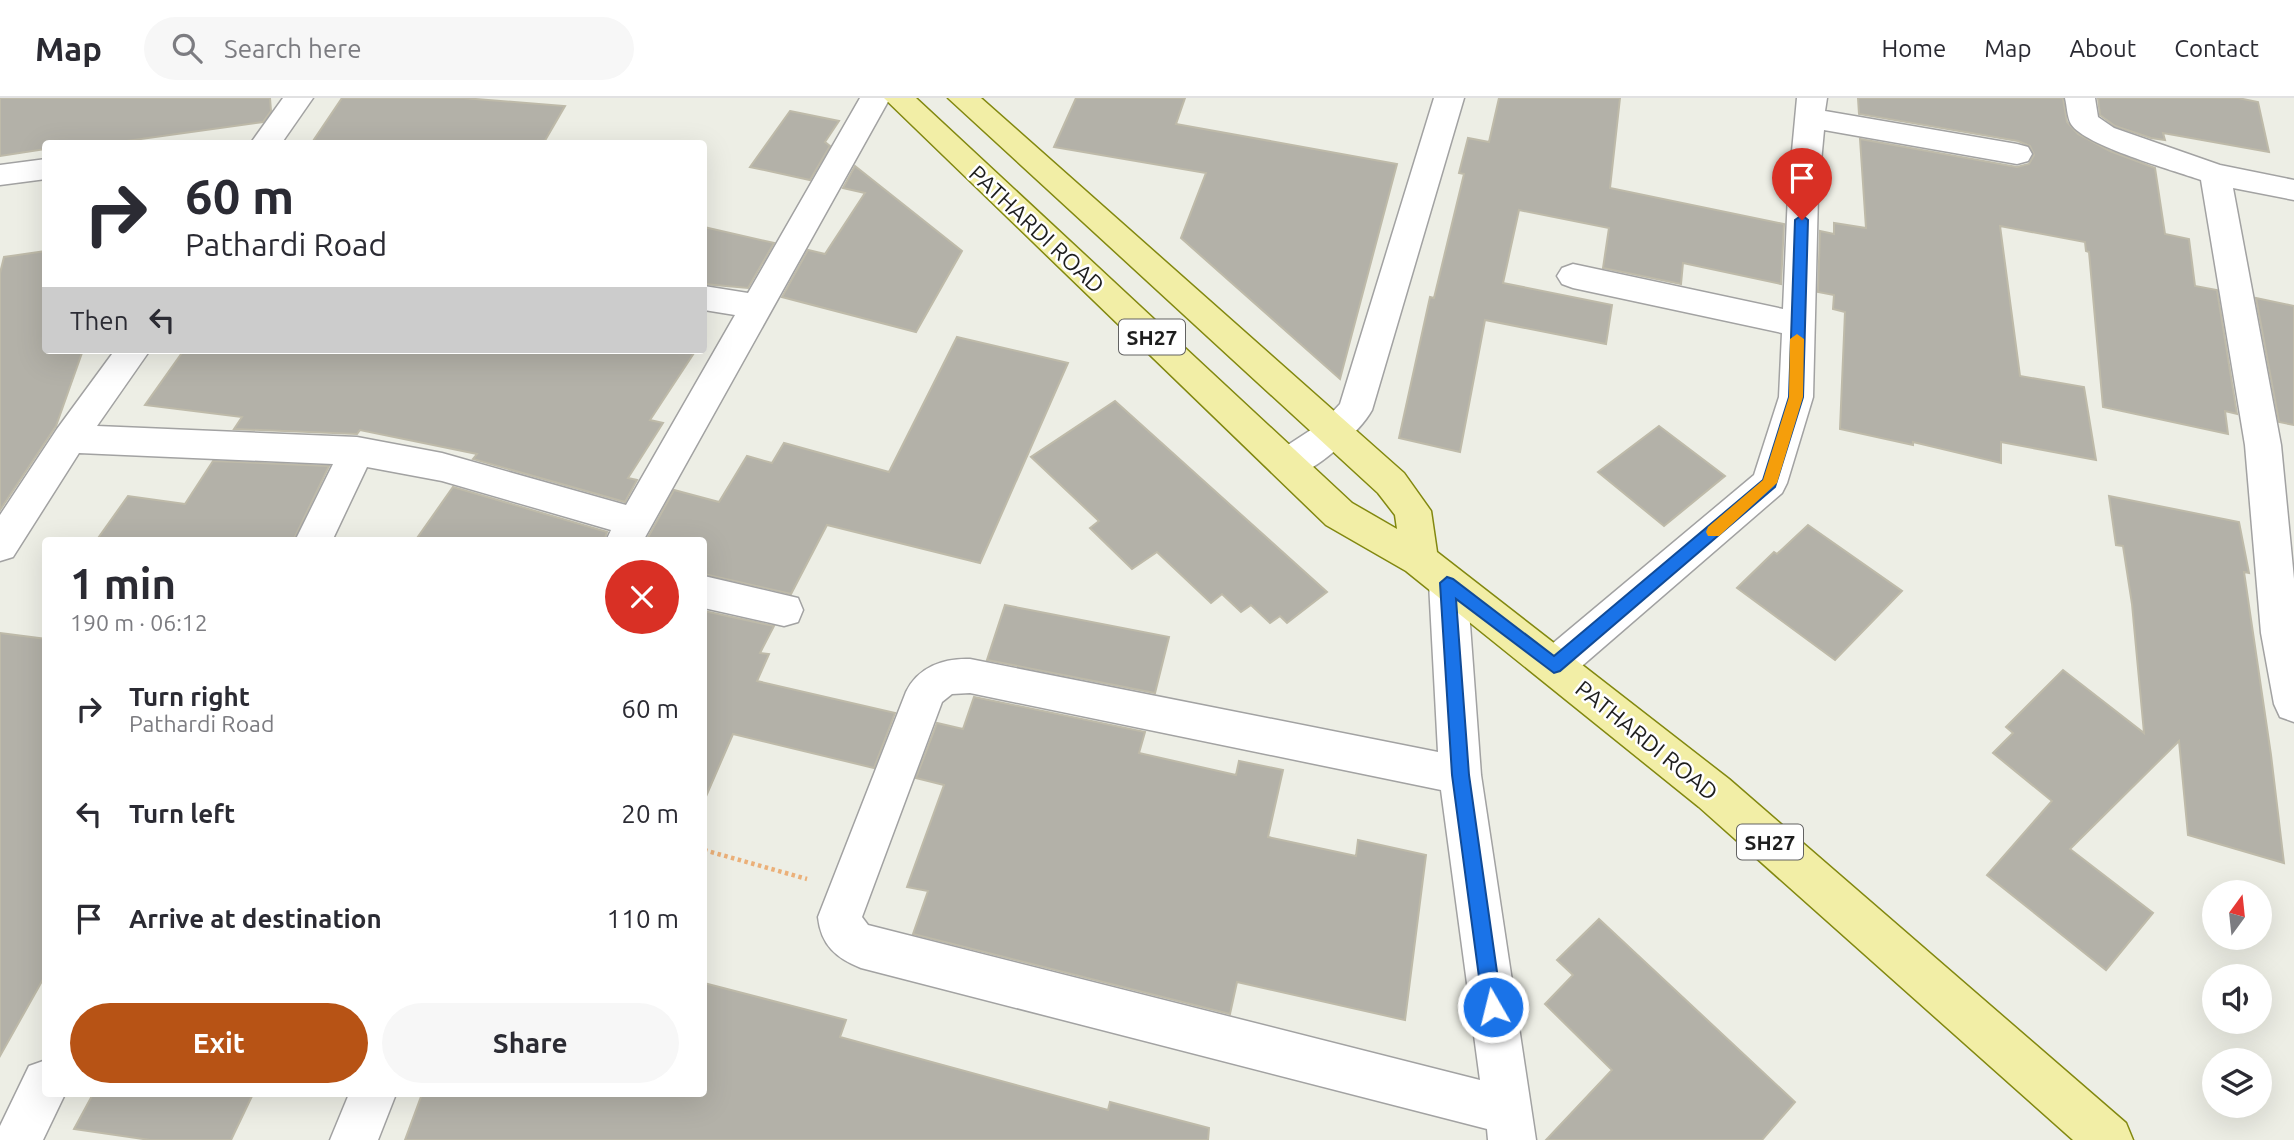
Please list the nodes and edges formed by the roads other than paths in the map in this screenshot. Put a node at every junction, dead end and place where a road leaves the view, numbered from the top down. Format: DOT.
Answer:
graph roads {
  1 [pos="298,98"];
  2 [pos="875,98"];
  3 [pos="899,98"];
  4 [pos="963,98"];
  5 [pos="1449,98"];
  6 [pos="2080,98"];
  7 [pos="1812,108"];
  8 [pos="267,140"];
  9 [pos="2017,154"];
  10 [pos="42,170"];
  11 [pos="2215,174"];
  12 [pos="0,175"];
  13 [pos="2294,190"];
  14 [pos="1573,276"];
  15 [pos="707,299"];
  16 [pos="757,307"];
  17 [pos="1797,324"];
  18 [pos="130,354"];
  19 [pos="1335,432"];
  20 [pos="69,439"];
  21 [pos="2278,448"];
  22 [pos="357,451"];
  23 [pos="1287,464"];
  24 [pos="629,531"];
  25 [pos="315,537"];
  26 [pos="0,546"];
  27 [pos="1433,572"];
  28 [pos="707,593"];
  29 [pos="784,610"];
  30 [pos="2287,635"];
  31 [pos="1554,666"];
  32 [pos="2294,704"];
  33 [pos="1460,775"];
  34 [pos="42,1091"];
  35 [pos="372,1097"];
  36 [pos="1510,1125"];
  37 [pos="18,1140"];
  38 [pos="354,1140"];
  39 [pos="2109,1140"];
  1 -- 8 [label="street"];
  2 -- 16 [label="street"];
  3 -- 23 [label="main road, PATHARDI ROAD / SH27"];
  4 -- 19 [label="main road"];
  5 -- 19 [label="street"];
  6 -- 11 [label="street"];
  7 -- 9 [label="street"];
  7 -- 17 [label="street"];
  10 -- 12 [label="street"];
  11 -- 13 [label="street"];
  11 -- 21 [label="street"];
  14 -- 17 [label="street"];
  15 -- 16 [label="street"];
  16 -- 24 [label="street"];
  17 -- 31 [label="street"];
  18 -- 20 [label="street"];
  19 -- 23 [label="street"];
  19 -- 27 [label="main road"];
  20 -- 22 [label="street"];
  20 -- 26 [label="street"];
  21 -- 30 [label="street"];
  22 -- 24 [label="street"];
  22 -- 25 [label="street"];
  23 -- 27 [label="main road, PATHARDI ROAD / SH27"];
  27 -- 31 [label="main road, PATHARDI ROAD / SH27"];
  27 -- 33 [label="street"];
  28 -- 29 [label="street"];
  30 -- 32 [label="street"];
  31 -- 39 [label="main road, PATHARDI ROAD / SH27"];
  33 -- 36 [label="street"];
  33 -- 36 [label="street"];
  34 -- 37 [label="street"];
  35 -- 38 [label="street"];
}
